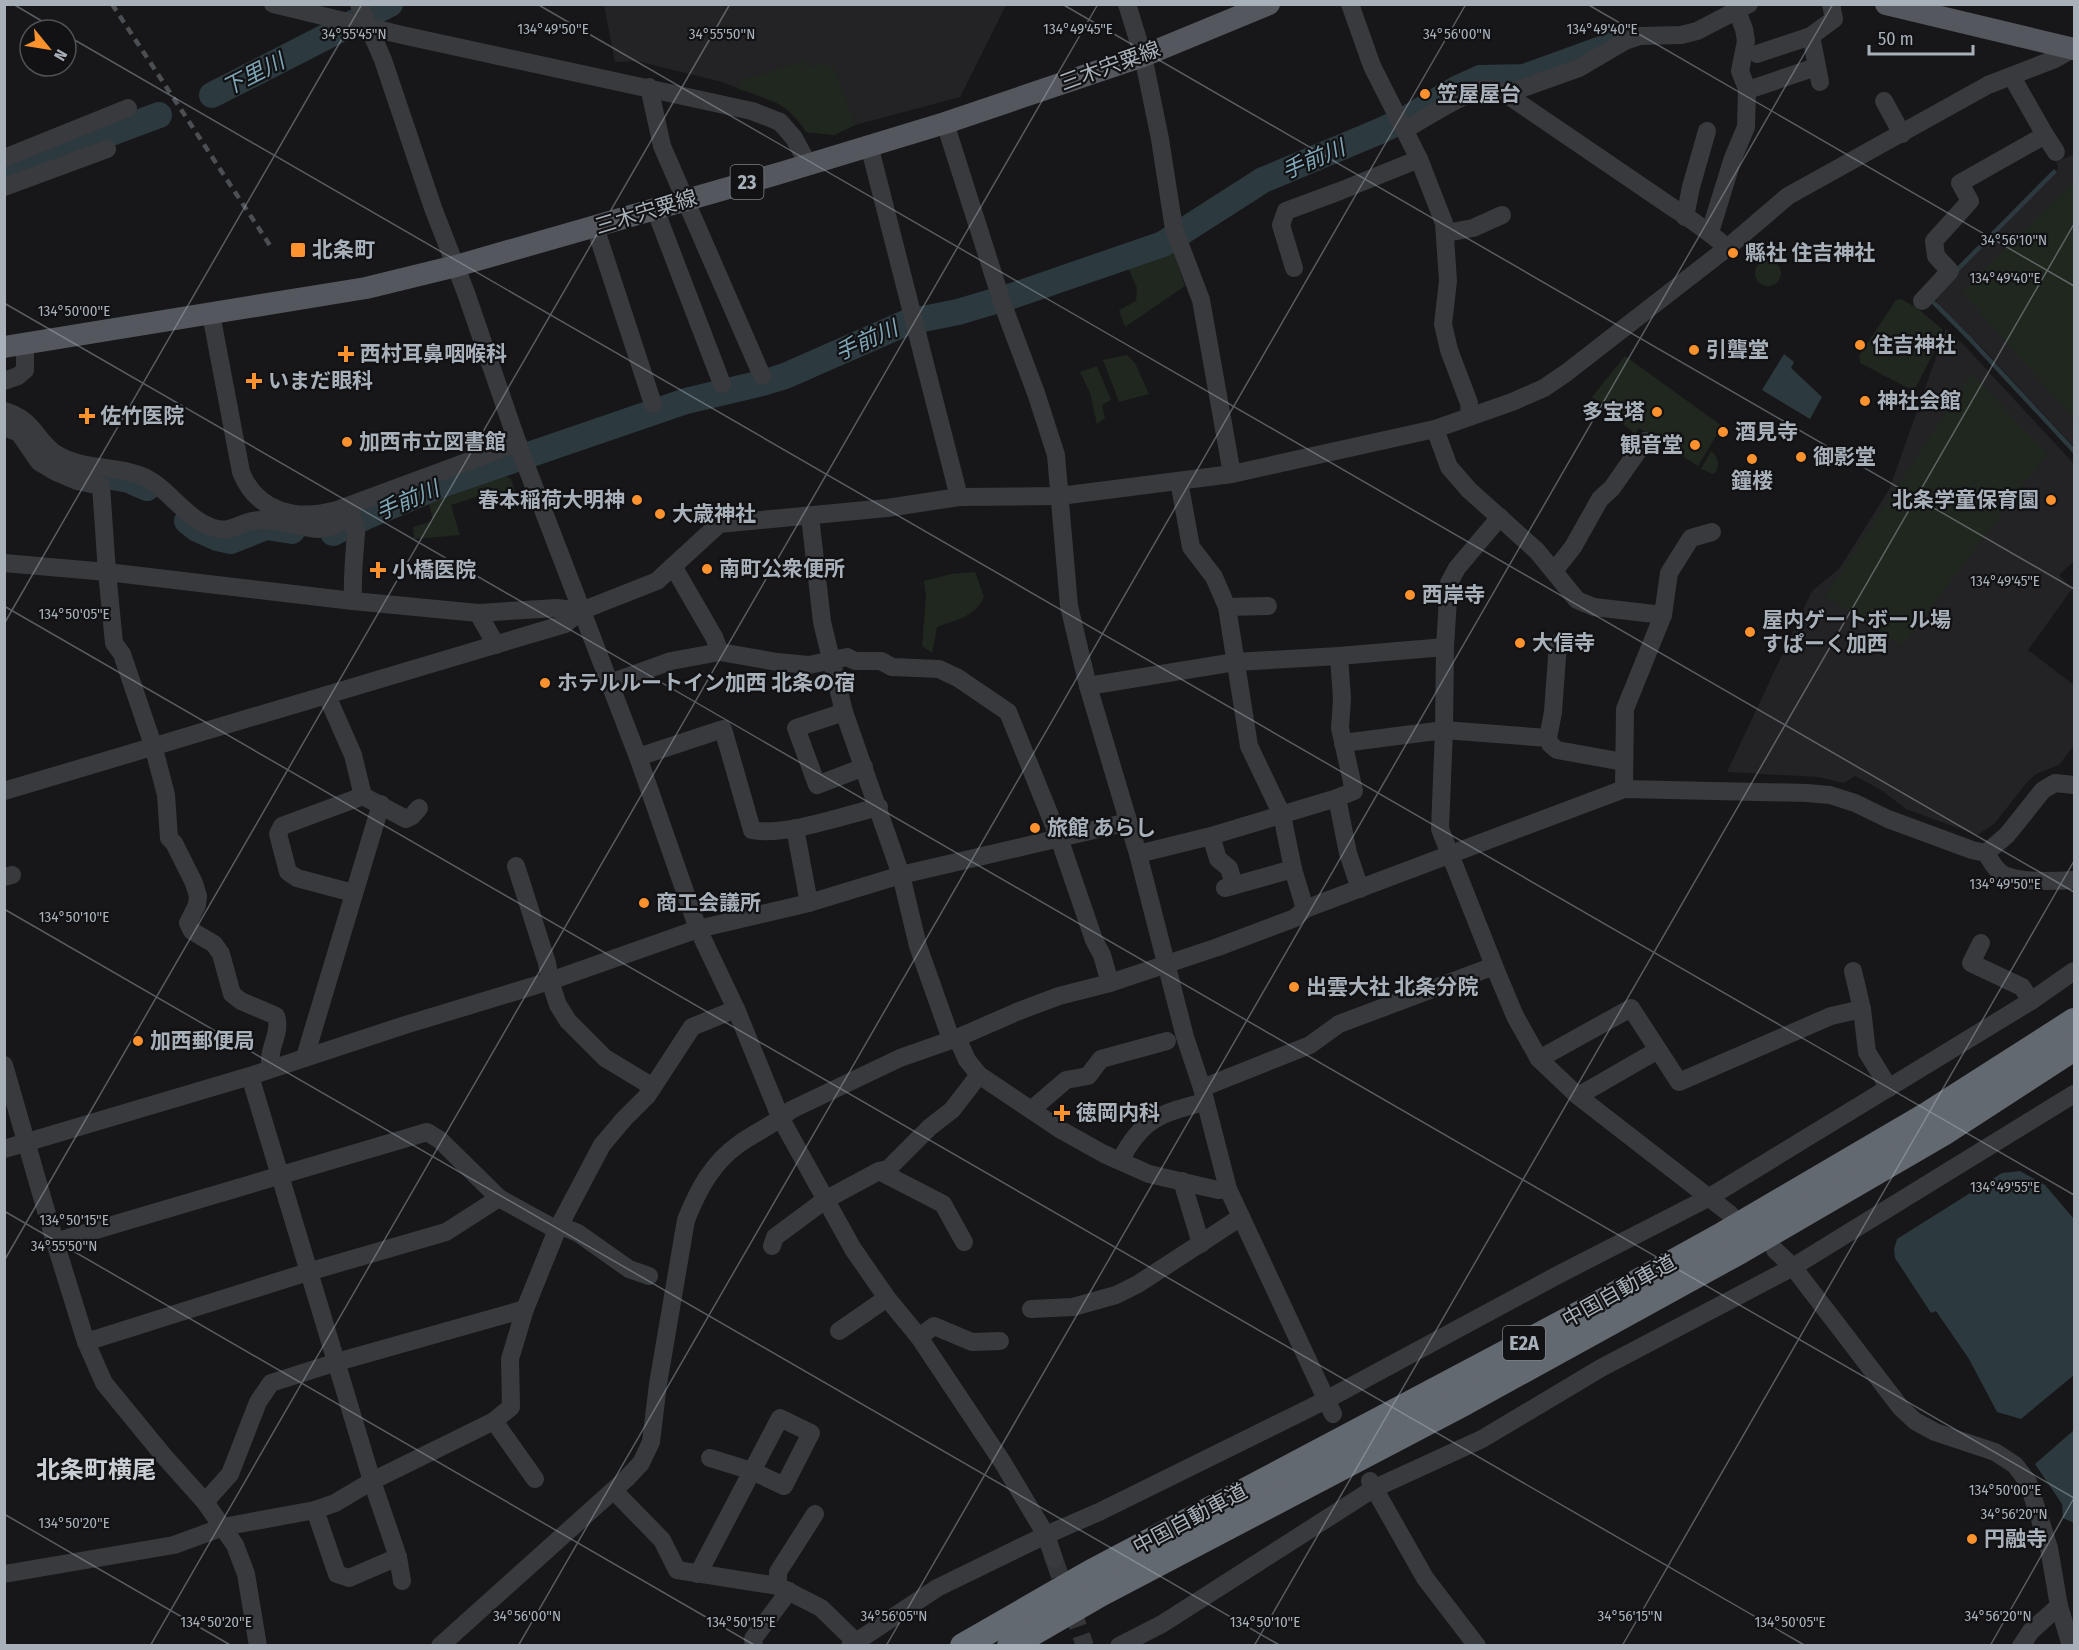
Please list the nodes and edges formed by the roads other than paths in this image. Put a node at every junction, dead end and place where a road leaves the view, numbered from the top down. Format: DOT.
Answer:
graph roads {
  1 [pos="273,4"];
  2 [pos="359,4"];
  3 [pos="1127,4"];
  4 [pos="1269,4"];
  5 [pos="1350,4"];
  6 [pos="1831,4"];
  7 [pos="1886,4"];
  8 [pos="1743,8"];
  9 [pos="369,27"];
  10 [pos="1811,36"];
  11 [pos="2074,49"];
  12 [pos="1757,54"];
  13 [pos="1143,56"];
  14 [pos="2012,77"];
  15 [pos="649,87"];
  16 [pos="1751,88"];
  17 [pos="1506,94"];
  18 [pos="1884,101"];
  19 [pos="128,108"];
  20 [pos="945,123"];
  21 [pos="1400,124"];
  22 [pos="1707,131"];
  23 [pos="1902,134"];
  24 [pos="2045,135"];
  25 [pos="52,140"];
  26 [pos="869,145"];
  27 [pos="107,149"];
  28 [pos="2056,152"];
  29 [pos="4,158"];
  30 [pos="1419,159"];
  31 [pos="808,164"];
  32 [pos="60,166"];
  33 [pos="4,187"];
  34 [pos="686,200"];
  35 [pos="656,209"];
  36 [pos="1502,215"];
  37 [pos="1685,217"];
  38 [pos="595,227"];
  39 [pos="1710,232"];
  40 [pos="1446,233"];
  41 [pos="1727,248"];
  42 [pos="456,266"];
  43 [pos="1294,268"];
  44 [pos="1922,301"];
  45 [pos="211,314"];
  46 [pos="15,345"];
  47 [pos="762,376"];
  48 [pos="4,381"];
  49 [pos="722,384"];
  50 [pos="653,404"];
  51 [pos="4,411"];
  52 [pos="1470,417"];
  53 [pos="4,428"];
  54 [pos="1435,429"];
  55 [pos="1645,441"];
  56 [pos="518,443"];
  57 [pos="1232,474"];
  58 [pos="1179,481"];
  59 [pos="1060,496"];
  60 [pos="959,497"];
  61 [pos="810,516"];
  62 [pos="1500,517"];
  63 [pos="1712,532"];
  64 [pos="4,563"];
  65 [pos="673,566"];
  66 [pos="1554,571"];
  67 [pos="106,572"];
  68 [pos="353,601"];
  69 [pos="1268,606"];
  70 [pos="1227,607"];
  71 [pos="581,610"];
  72 [pos="478,613"];
  73 [pos="1663,615"];
  74 [pos="1558,643"];
  75 [pos="496,645"];
  76 [pos="1445,647"];
  77 [pos="720,652"];
  78 [pos="1339,656"];
  79 [pos="831,661"];
  80 [pos="1235,662"];
  81 [pos="610,683"];
  82 [pos="1088,687"];
  83 [pos="327,696"];
  84 [pos="844,712"];
  85 [pos="1444,730"];
  86 [pos="1548,738"];
  87 [pos="1343,743"];
  88 [pos="153,746"];
  89 [pos="638,757"];
  90 [pos="1624,762"];
  91 [pos="864,767"];
  92 [pos="2074,785"];
  93 [pos="1624,789"];
  94 [pos="4,791"];
  95 [pos="363,796"];
  96 [pos="1337,798"];
  97 [pos="381,804"];
  98 [pos="879,807"];
  99 [pos="419,808"];
  100 [pos="1282,815"];
  101 [pos="1128,822"];
  102 [pos="795,828"];
  103 [pos="1211,836"];
  104 [pos="1059,838"];
  105 [pos="1986,853"];
  106 [pos="1138,854"];
  107 [pos="1452,855"];
  108 [pos="516,866"];
  109 [pos="1293,869"];
  110 [pos="901,875"];
  111 [pos="2074,880"];
  112 [pos="1360,889"];
  113 [pos="353,893"];
  114 [pos="809,903"];
  115 [pos="1305,909"];
  116 [pos="698,929"];
  117 [pos="1981,943"];
  118 [pos="1165,964"];
  119 [pos="1494,966"];
  120 [pos="1853,971"];
  121 [pos="2074,971"];
  122 [pos="550,981"];
  123 [pos="1110,983"];
  124 [pos="2031,1001"];
  125 [pos="736,1009"];
  126 [pos="1862,1009"];
  127 [pos="2074,1021"];
  128 [pos="954,1038"];
  129 [pos="1167,1041"];
  130 [pos="2074,1048"];
  131 [pos="1658,1050"];
  132 [pos="305,1057"];
  133 [pos="1539,1059"];
  134 [pos="4,1065"];
  135 [pos="271,1068"];
  136 [pos="979,1075"];
  137 [pos="250,1076"];
  138 [pos="653,1087"];
  139 [pos="1889,1088"];
  140 [pos="2074,1094"];
  141 [pos="1203,1095"];
  142 [pos="1578,1096"];
  143 [pos="1031,1110"];
  144 [pos="781,1119"];
  145 [pos="27,1142"];
  146 [pos="4,1149"];
  147 [pos="1120,1161"];
  148 [pos="879,1171"];
  149 [pos="281,1174"];
  150 [pos="1182,1181"];
  151 [pos="1228,1189"];
  152 [pos="499,1198"];
  153 [pos="1708,1198"];
  154 [pos="825,1200"];
  155 [pos="1730,1214"];
  156 [pos="1241,1217"];
  157 [pos="559,1228"];
  158 [pos="55,1242"];
  159 [pos="964,1242"];
  160 [pos="1201,1244"];
  161 [pos="772,1246"];
  162 [pos="1775,1250"];
  163 [pos="1793,1267"];
  164 [pos="308,1272"];
  165 [pos="648,1275"];
  166 [pos="887,1298"];
  167 [pos="525,1309"];
  168 [pos="1030,1309"];
  169 [pos="839,1330"];
  170 [pos="919,1337"];
  171 [pos="1000,1341"];
  172 [pos="86,1342"];
  173 [pos="337,1362"];
  174 [pos="1330,1407"];
  175 [pos="494,1421"];
  176 [pos="711,1458"];
  177 [pos="535,1479"];
  178 [pos="372,1481"];
  179 [pos="1371,1485"];
  180 [pos="620,1497"];
  181 [pos="204,1502"];
  182 [pos="315,1510"];
  183 [pos="814,1514"];
  184 [pos="223,1527"];
  185 [pos="1046,1535"];
  186 [pos="398,1557"];
  187 [pos="1054,1560"];
  188 [pos="4,1574"];
  189 [pos="698,1574"];
  190 [pos="402,1581"];
  191 [pos="784,1588"];
  192 [pos="2059,1606"];
  193 [pos="853,1644"];
  194 [pos="258,1646"];
  195 [pos="440,1646"];
  196 [pos="754,1646"];
  197 [pos="963,1646"];
  198 [pos="1010,1646"];
  199 [pos="1119,1646"];
  200 [pos="1477,1646"];
  201 [pos="2021,1646"];
  202 [pos="2071,1646"];
  1 -- 9 [label="street"];
  2 -- 9 [label="street"];
  3 -- 13 [label="street"];
  4 -- 13 [label="main road, 三木宍粟線 / 23"];
  5 -- 21 [label="street"];
  6 -- 10 [label="street"];
  7 -- 11 [label="main road"];
  8 -- 17 [label="street"];
  8 -- 39 [label="street"];
  9 -- 15 [label="street"];
  9 -- 42 [label="street"];
  10 -- 12 [label="street"];
  10 -- 16 [label="street"];
  11 -- 14 [label="street"];
  13 -- 20 [label="main road, 三木宍粟線 / 23"];
  13 -- 57 [label="street"];
  14 -- 23 [label="street"];
  14 -- 24 [label="street"];
  15 -- 31 [label="street"];
  15 -- 34 [label="street"];
  17 -- 21 [label="street"];
  17 -- 37 [label="street"];
  18 -- 23 [label="street"];
  19 -- 25 [label="street"];
  20 -- 26 [label="main road, 三木宍粟線 / 23"];
  20 -- 59 [label="street"];
  21 -- 30 [label="street"];
  22 -- 37 [label="street"];
  23 -- 41 [label="street"];
  24 -- 28 [label="street"];
  24 -- 44 [label="street"];
  25 -- 29 [label="street"];
  25 -- 32 [label="street"];
  26 -- 31 [label="main road, 三木宍粟線 / 23"];
  26 -- 60 [label="street"];
  27 -- 32 [label="street"];
  30 -- 40 [label="street"];
  30 -- 43 [label="street"];
  31 -- 34 [label="main road, 三木宍粟線 / 23"];
  32 -- 33 [label="street"];
  34 -- 35 [label="main road, 三木宍粟線 / 23"];
  34 -- 47 [label="street"];
  35 -- 38 [label="main road, 三木宍粟線 / 23"];
  35 -- 49 [label="street"];
  36 -- 40 [label="street"];
  37 -- 39 [label="street"];
  38 -- 42 [label="main road, 三木宍粟線 / 23"];
  38 -- 50 [label="street"];
  39 -- 41 [label="street"];
  40 -- 52 [label="street"];
  41 -- 52 [label="street"];
  42 -- 45 [label="main road, 三木宍粟線 / 23"];
  42 -- 56 [label="street"];
  45 -- 46 [label="main road, 三木宍粟線 / 23"];
  45 -- 56 [label="street"];
  46 -- 48 [label="street"];
  51 -- 68 [label="street"];
  52 -- 54 [label="street"];
  53 -- 67 [label="street"];
  54 -- 57 [label="street"];
  54 -- 62 [label="street"];
  55 -- 66 [label="street"];
  56 -- 71 [label="street"];
  57 -- 58 [label="street"];
  58 -- 59 [label="street"];
  58 -- 70 [label="street"];
  59 -- 60 [label="street"];
  59 -- 82 [label="street"];
  60 -- 61 [label="street"];
  61 -- 65 [label="street"];
  61 -- 79 [label="street"];
  62 -- 66 [label="street"];
  62 -- 76 [label="street"];
  63 -- 73 [label="street"];
  64 -- 67 [label="street"];
  65 -- 71 [label="street"];
  65 -- 77 [label="street"];
  66 -- 73 [label="street"];
  67 -- 68 [label="street"];
  67 -- 88 [label="street"];
  68 -- 72 [label="street"];
  69 -- 70 [label="street"];
  70 -- 80 [label="street"];
  71 -- 72 [label="street"];
  71 -- 75 [label="street"];
  71 -- 81 [label="street"];
  72 -- 75 [label="street"];
  73 -- 90 [label="street"];
  74 -- 86 [label="street"];
  75 -- 83 [label="street"];
  76 -- 78 [label="street"];
  76 -- 85 [label="street"];
  77 -- 79 [label="street"];
  77 -- 81 [label="street"];
  78 -- 80 [label="street"];
  78 -- 87 [label="street"];
  79 -- 84 [label="street"];
  79 -- 104 [label="street"];
  80 -- 82 [label="street"];
  80 -- 100 [label="street"];
  81 -- 89 [label="street"];
  82 -- 101 [label="street"];
  83 -- 88 [label="street"];
  83 -- 95 [label="street"];
  84 -- 91 [label="street"];
  84 -- 91 [label="street"];
  85 -- 86 [label="street"];
  85 -- 87 [label="street"];
  85 -- 107 [label="street"];
  86 -- 90 [label="street"];
  87 -- 96 [label="street"];
  88 -- 94 [label="street"];
  88 -- 135 [label="street"];
  89 -- 102 [label="street"];
  89 -- 116 [label="street"];
  90 -- 93 [label="street"];
  91 -- 98 [label="street"];
  92 -- 105 [label="street"];
  93 -- 105 [label="street"];
  93 -- 107 [label="street"];
  95 -- 97 [label="street"];
  95 -- 113 [label="street"];
  96 -- 100 [label="street"];
  96 -- 112 [label="street"];
  97 -- 99 [label="street"];
  97 -- 113 [label="street"];
  98 -- 102 [label="street"];
  98 -- 110 [label="street"];
  100 -- 103 [label="street"];
  100 -- 109 [label="street"];
  101 -- 104 [label="street"];
  101 -- 106 [label="street"];
  102 -- 114 [label="street"];
  103 -- 106 [label="street"];
  103 -- 109 [label="street"];
  104 -- 110 [label="street"];
  104 -- 123 [label="street"];
  105 -- 111 [label="street"];
  106 -- 118 [label="street"];
  107 -- 112 [label="street"];
  107 -- 119 [label="street"];
  108 -- 122 [label="street"];
  109 -- 115 [label="street"];
  110 -- 114 [label="street"];
  110 -- 128 [label="street"];
  112 -- 115 [label="street"];
  113 -- 132 [label="street"];
  114 -- 116 [label="street"];
  115 -- 118 [label="street"];
  116 -- 122 [label="street"];
  116 -- 125 [label="street"];
  117 -- 124 [label="street"];
  118 -- 123 [label="street"];
  118 -- 141 [label="street"];
  119 -- 133 [label="street"];
  119 -- 141 [label="street"];
  120 -- 126 [label="street"];
  121 -- 124 [label="street"];
  122 -- 132 [label="street"];
  122 -- 138 [label="street"];
  123 -- 128 [label="street"];
  124 -- 139 [label="street"];
  125 -- 138 [label="street"];
  125 -- 144 [label="street"];
  126 -- 131 [label="street"];
  126 -- 139 [label="street"];
  127 -- 197 [label="highway, 中国自動車道 / E2A"];
  128 -- 136 [label="street"];
  128 -- 144 [label="street"];
  129 -- 143 [label="street"];
  130 -- 198 [label="highway, 中国自動車道 / E2A"];
  131 -- 133 [label="street"];
  131 -- 142 [label="street"];
  132 -- 135 [label="street"];
  133 -- 142 [label="street"];
  134 -- 145 [label="street"];
  135 -- 137 [label="street"];
  136 -- 143 [label="street"];
  136 -- 148 [label="street"];
  137 -- 145 [label="street"];
  137 -- 149 [label="street"];
  138 -- 157 [label="street"];
  139 -- 153 [label="street"];
  140 -- 163 [label="street"];
  141 -- 147 [label="street"];
  141 -- 151 [label="street"];
  142 -- 153 [label="street"];
  143 -- 147 [label="street"];
  144 -- 154 [label="street"];
  144 -- 195 [label="street"];
  145 -- 146 [label="street"];
  145 -- 158 [label="street"];
  147 -- 150 [label="street"];
  148 -- 154 [label="street"];
  148 -- 159 [label="street"];
  149 -- 152 [label="street"];
  149 -- 158 [label="street"];
  149 -- 164 [label="street"];
  150 -- 151 [label="street"];
  150 -- 160 [label="street"];
  151 -- 156 [label="street"];
  152 -- 157 [label="street"];
  152 -- 164 [label="street"];
  153 -- 155 [label="street"];
  153 -- 174 [label="street"];
  154 -- 161 [label="street"];
  154 -- 166 [label="street"];
  156 -- 160 [label="street"];
  156 -- 174 [label="street"];
  157 -- 165 [label="street"];
  157 -- 167 [label="street"];
  158 -- 172 [label="street"];
  160 -- 168 [label="street"];
  162 -- 163 [label="street"];
  163 -- 179 [label="street"];
  163 -- 192 [label="street"];
  164 -- 172 [label="street"];
  164 -- 173 [label="street"];
  166 -- 169 [label="street"];
  166 -- 170 [label="street"];
  167 -- 173 [label="street"];
  167 -- 175 [label="street"];
  170 -- 171 [label="street"];
  170 -- 185 [label="street"];
  172 -- 181 [label="street"];
  173 -- 178 [label="street"];
  173 -- 181 [label="street"];
  174 -- 185 [label="street"];
  175 -- 177 [label="street"];
  175 -- 178 [label="street"];
  176 -- 189 [label="street"];
  178 -- 182 [label="street"];
  178 -- 186 [label="street"];
  179 -- 199 [label="street"];
  179 -- 200 [label="street"];
  180 -- 189 [label="street"];
  181 -- 184 [label="street"];
  182 -- 184 [label="street"];
  182 -- 186 [label="street"];
  183 -- 191 [label="street"];
  184 -- 188 [label="street"];
  184 -- 194 [label="street"];
  185 -- 187 [label="street"];
  185 -- 193 [label="street"];
  186 -- 190 [label="street"];
  189 -- 191 [label="street"];
  191 -- 193 [label="street"];
  191 -- 196 [label="street"];
  192 -- 201 [label="street"];
  192 -- 202 [label="street"];
}
